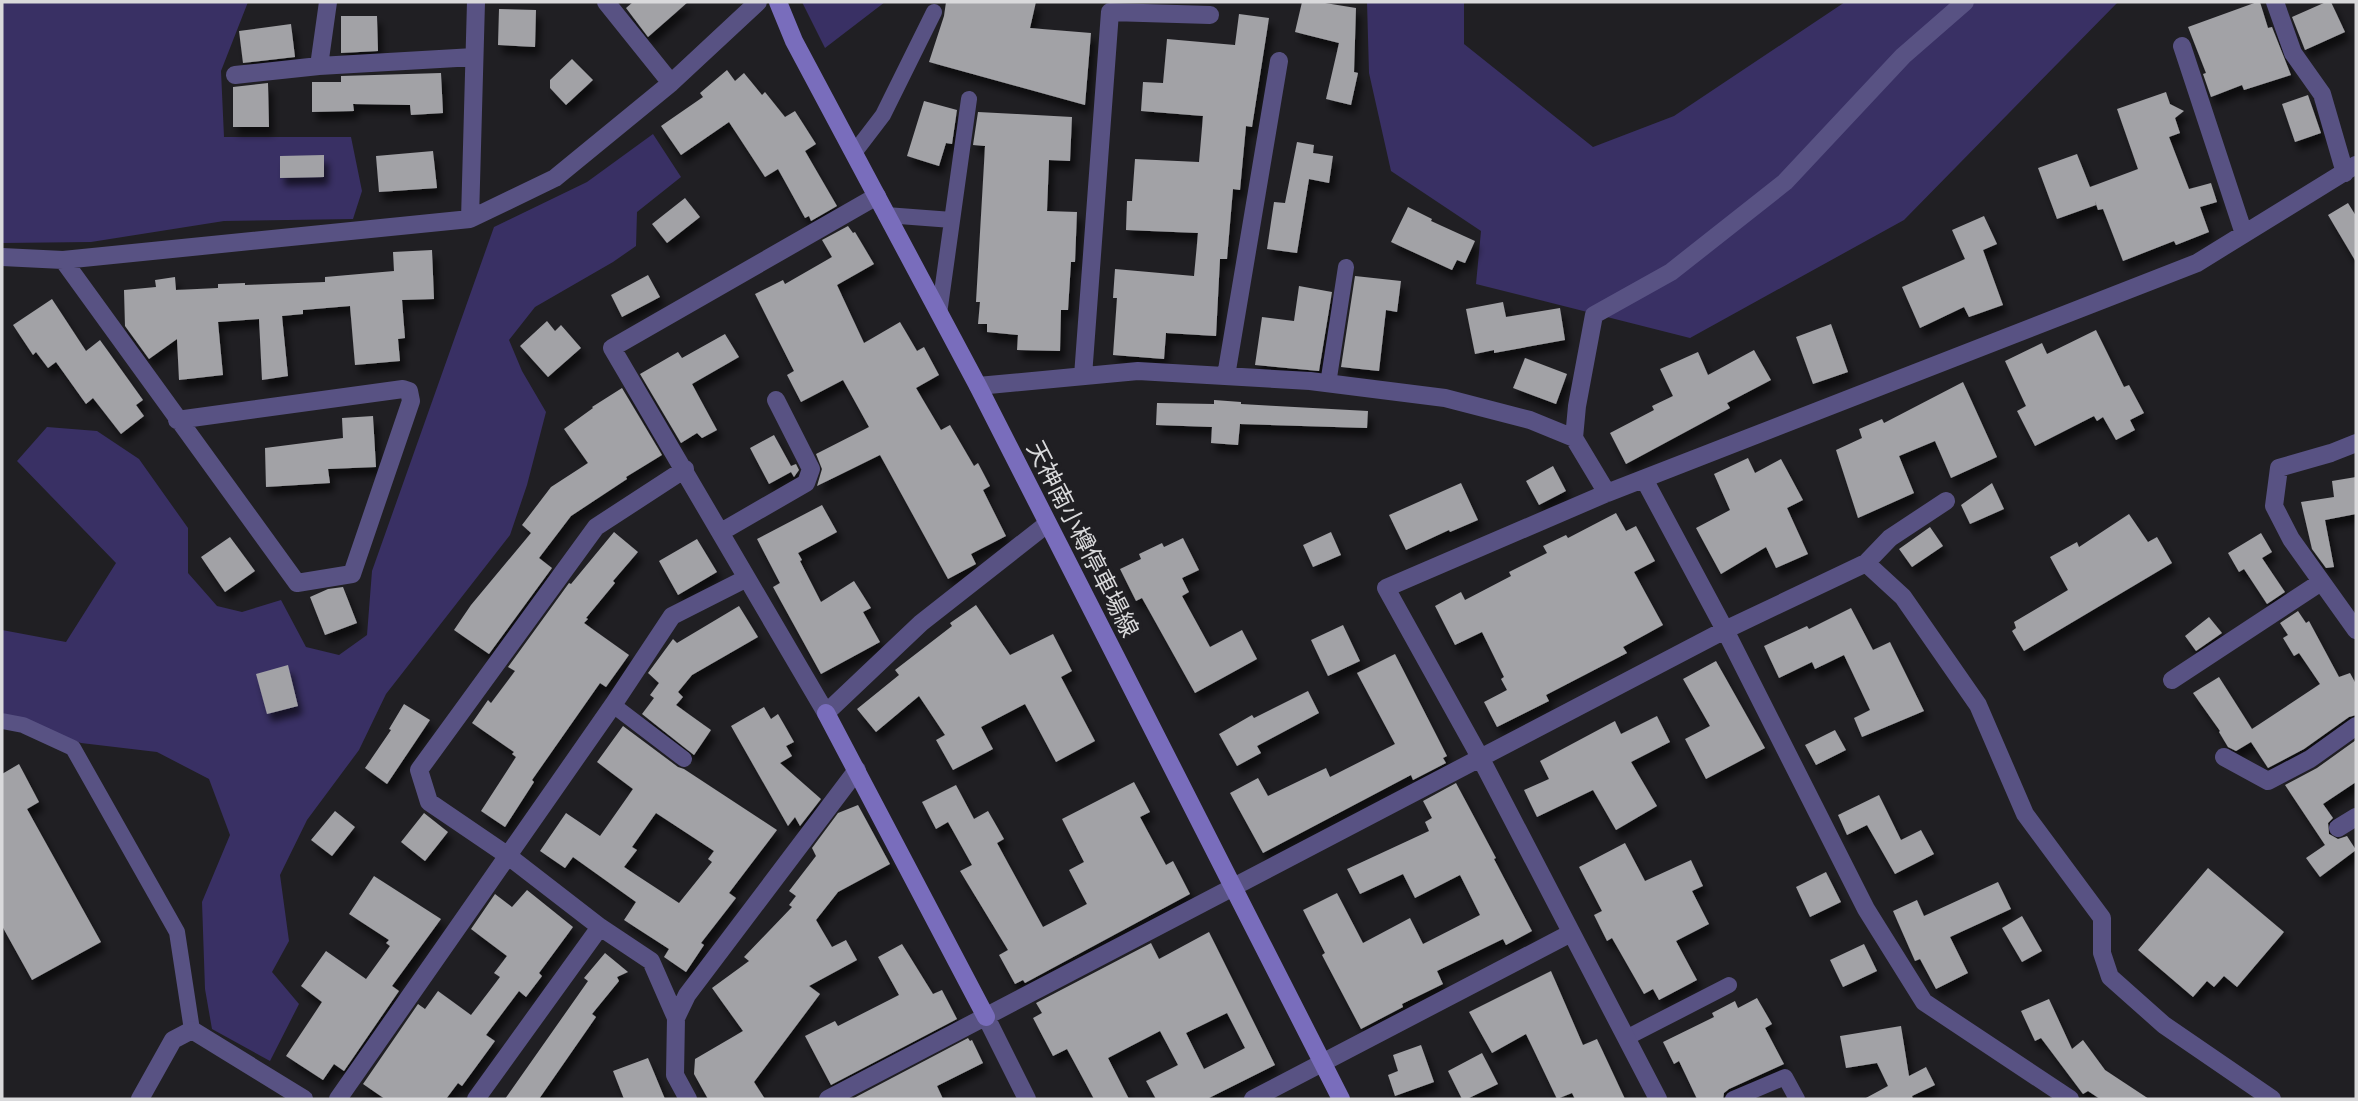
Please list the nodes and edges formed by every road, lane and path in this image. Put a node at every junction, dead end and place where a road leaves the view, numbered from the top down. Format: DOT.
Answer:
graph roads {
  1 [pos="328,2"];
  2 [pos="476,2"];
  3 [pos="606,2"];
  4 [pos="758,2"];
  5 [pos="778,2"];
  6 [pos="1965,2"];
  7 [pos="2275,2"];
  8 [pos="934,12"];
  9 [pos="1210,15"];
  10 [pos="2182,47"];
  11 [pos="474,57"];
  12 [pos="1279,61"];
  13 [pos="318,66"];
  14 [pos="235,75"];
  15 [pos="671,83"];
  16 [pos="970,99"];
  17 [pos="855,153"];
  18 [pos="2351,169"];
  19 [pos="877,197"];
  20 [pos="886,215"];
  21 [pos="471,219"];
  22 [pos="953,220"];
  23 [pos="2244,234"];
  24 [pos="2,257"];
  25 [pos="64,260"];
  26 [pos="1346,267"];
  27 [pos="939,314"];
  28 [pos="1083,376"];
  29 [pos="1226,376"];
  30 [pos="1328,384"];
  31 [pos="978,386"];
  32 [pos="776,400"];
  33 [pos="177,420"];
  34 [pos="1574,438"];
  35 [pos="2356,443"];
  36 [pos="685,469"];
  37 [pos="1644,479"];
  38 [pos="1607,493"];
  39 [pos="1946,501"];
  40 [pos="1047,524"];
  41 [pos="721,532"];
  42 [pos="1866,563"];
  43 [pos="747,578"];
  44 [pos="2321,582"];
  45 [pos="1724,630"];
  46 [pos="2356,630"];
  47 [pos="2172,680"];
  48 [pos="612,705"];
  49 [pos="826,713"];
  50 [pos="2,721"];
  51 [pos="2356,726"];
  52 [pos="2224,757"];
  53 [pos="684,759"];
  54 [pos="1481,759"];
  55 [pos="857,770"];
  56 [pos="2356,817"];
  57 [pos="2338,828"];
  58 [pos="507,855"];
  59 [pos="1234,888"];
  60 [pos="600,927"];
  61 [pos="1571,933"];
  62 [pos="1730,985"];
  63 [pos="986,1017"];
  64 [pos="676,1018"];
  65 [pos="192,1030"];
  66 [pos="1626,1038"];
  67 [pos="1322,1064"];
  68 [pos="140,1099"];
  69 [pos="304,1099"];
  70 [pos="338,1099"];
  71 [pos="476,1099"];
  72 [pos="688,1099"];
  73 [pos="828,1099"];
  74 [pos="1027,1099"];
  75 [pos="1253,1099"];
  76 [pos="1341,1099"];
  77 [pos="1658,1099"];
  78 [pos="1733,1099"];
  79 [pos="1797,1099"];
  80 [pos="2070,1099"];
  81 [pos="2272,1099"];
  1 -- 13 [label="street"];
  2 -- 11 [label="street"];
  3 -- 15 [label="street"];
  4 -- 15 [label="street"];
  5 -- 17 [label="main road, 天神南小樽停車場線"];
  6 -- 34 [label="street"];
  7 -- 18 [label="street"];
  8 -- 17 [label="lane"];
  9 -- 28 [label="street"];
  10 -- 23 [label="street"];
  11 -- 13 [label="street"];
  11 -- 21 [label="street"];
  12 -- 29 [label="street"];
  13 -- 14 [label="street"];
  15 -- 21 [label="street"];
  16 -- 22 [label="lane"];
  17 -- 19 [label="main road, 天神南小樽停車場線"];
  18 -- 23 [label="street"];
  19 -- 20 [label="main road, 天神南小樽停車場線"];
  19 -- 36 [label="street"];
  20 -- 22 [label="lane"];
  20 -- 27 [label="main road, 天神南小樽停車場線"];
  21 -- 25 [label="street"];
  22 -- 27 [label="lane"];
  23 -- 37 [label="street"];
  24 -- 25 [label="street"];
  25 -- 33 [label="street"];
  26 -- 30 [label="lane"];
  27 -- 31 [label="main road, 天神南小樽停車場線"];
  28 -- 29 [label="street"];
  28 -- 31 [label="street"];
  29 -- 30 [label="street"];
  30 -- 34 [label="street"];
  31 -- 40 [label="main road, 天神南小樽停車場線"];
  32 -- 41 [label="street"];
  33 -- 33 [label="street"];
  34 -- 38 [label="street"];
  35 -- 44 [label="street"];
  36 -- 41 [label="street"];
  36 -- 58 [label="street"];
  37 -- 38 [label="street"];
  37 -- 45 [label="street"];
  38 -- 54 [label="street"];
  39 -- 42 [label="street"];
  40 -- 49 [label="street"];
  40 -- 59 [label="main road, 天神南小樽停車場線"];
  41 -- 43 [label="street"];
  42 -- 45 [label="street"];
  42 -- 81 [label="street"];
  43 -- 48 [label="street"];
  43 -- 49 [label="street"];
  44 -- 46 [label="street"];
  44 -- 47 [label="street"];
  45 -- 54 [label="street"];
  45 -- 80 [label="street"];
  48 -- 53 [label="lane"];
  48 -- 58 [label="street"];
  49 -- 55 [label="main road"];
  50 -- 65 [label="lane"];
  51 -- 52 [label="street"];
  54 -- 59 [label="street"];
  54 -- 61 [label="street"];
  55 -- 63 [label="main road"];
  55 -- 64 [label="street"];
  56 -- 57 [label="street"];
  58 -- 60 [label="street"];
  58 -- 70 [label="street"];
  59 -- 63 [label="street"];
  59 -- 67 [label="main road, 天神南小樽停車場線"];
  60 -- 64 [label="street"];
  60 -- 71 [label="street"];
  61 -- 66 [label="street"];
  61 -- 67 [label="street"];
  62 -- 66 [label="lane"];
  63 -- 73 [label="street"];
  63 -- 74 [label="street"];
  64 -- 72 [label="street"];
  65 -- 68 [label="street"];
  65 -- 69 [label="street"];
  66 -- 77 [label="street"];
  67 -- 75 [label="street"];
  67 -- 76 [label="main road, 天神南小樽停車場線"];
  78 -- 79 [label="lane"];
}
